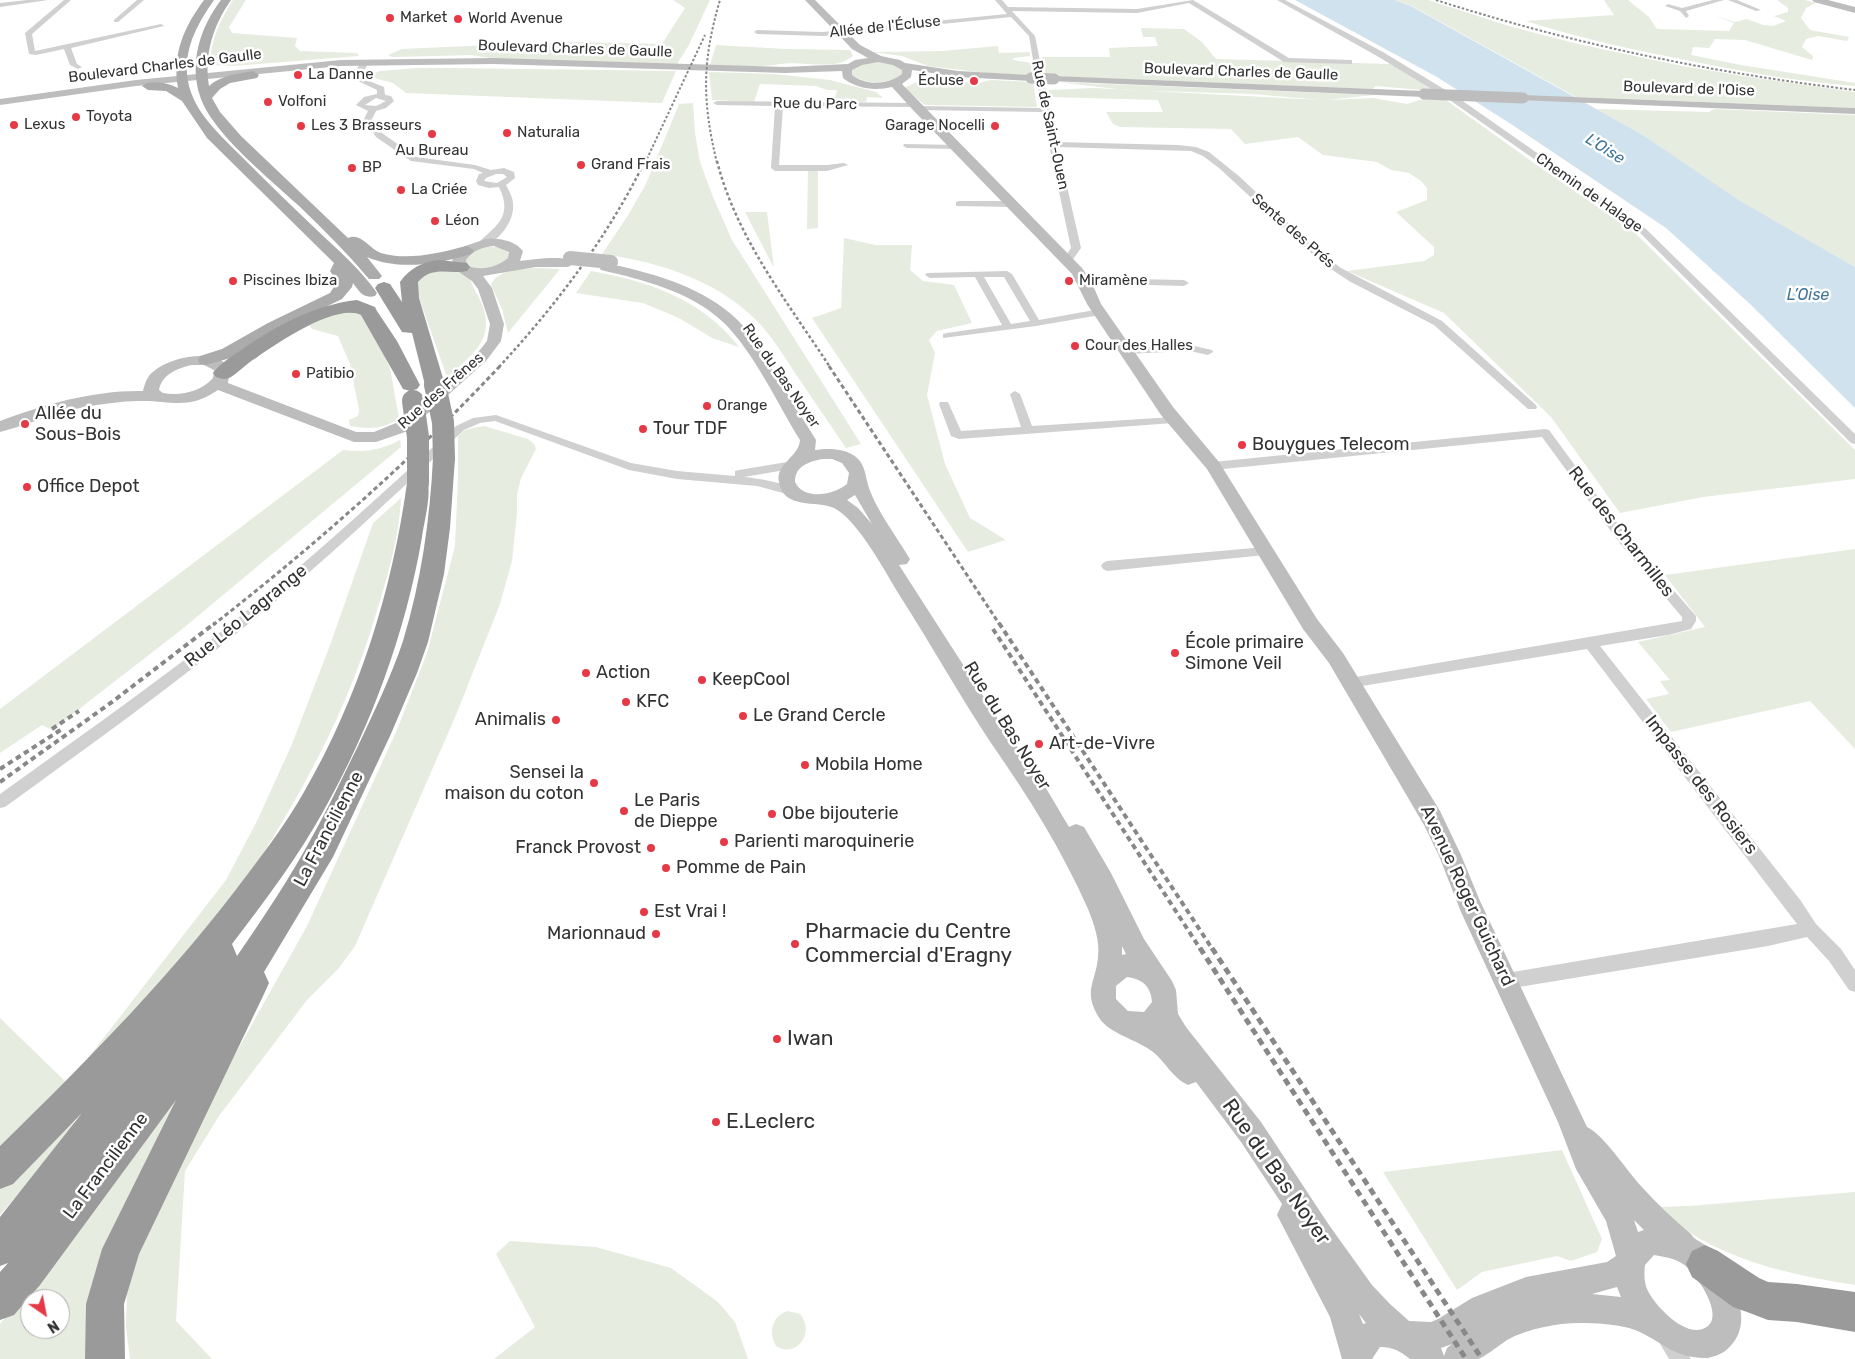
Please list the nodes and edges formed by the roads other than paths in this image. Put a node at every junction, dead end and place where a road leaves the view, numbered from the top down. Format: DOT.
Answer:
graph roads {
  1 [pos="45,0"];
  2 [pos="68,0"];
  3 [pos="141,0"];
  4 [pos="209,0"];
  5 [pos="226,0"];
  6 [pos="810,0"];
  7 [pos="998,0"];
  8 [pos="1280,0"];
  9 [pos="1717,0"];
  10 [pos="1731,0"];
  11 [pos="1817,0"];
  12 [pos="0,5"];
  13 [pos="1668,6"];
  14 [pos="1758,10"];
  15 [pos="1855,10"];
  16 [pos="1010,12"];
  17 [pos="116,20"];
  18 [pos="161,26"];
  19 [pos="841,31"];
  20 [pos="758,32"];
  21 [pos="67,47"];
  22 [pos="856,47"];
  23 [pos="878,59"];
  24 [pos="1349,62"];
  25 [pos="364,64"];
  26 [pos="78,66"];
  27 [pos="905,66"];
  28 [pos="852,69"];
  29 [pos="248,74"];
  30 [pos="958,74"];
  31 [pos="192,76"];
  32 [pos="167,80"];
  33 [pos="900,80"];
  34 [pos="150,84"];
  35 [pos="876,85"];
  36 [pos="381,96"];
  37 [pos="186,98"];
  38 [pos="206,98"];
  39 [pos="1523,98"];
  40 [pos="0,102"];
  41 [pos="717,102"];
  42 [pos="778,104"];
  43 [pos="915,107"];
  44 [pos="373,108"];
  45 [pos="1046,110"];
  46 [pos="1855,111"];
  47 [pos="1054,144"];
  48 [pos="907,146"];
  49 [pos="956,147"];
  50 [pos="844,165"];
  51 [pos="265,167"];
  52 [pos="490,172"];
  53 [pos="501,184"];
  54 [pos="959,204"];
  55 [pos="1011,204"];
  56 [pos="501,239"];
  57 [pos="516,253"];
  58 [pos="569,260"];
  59 [pos="1068,260"];
  60 [pos="340,263"];
  61 [pos="465,263"];
  62 [pos="609,265"];
  63 [pos="500,269"];
  64 [pos="930,275"];
  65 [pos="978,275"];
  66 [pos="1084,280"];
  67 [pos="1184,283"];
  68 [pos="485,288"];
  69 [pos="377,291"];
  70 [pos="1100,312"];
  71 [pos="1036,323"];
  72 [pos="1008,328"];
  73 [pos="947,336"];
  74 [pos="1126,351"];
  75 [pos="1208,352"];
  76 [pos="206,360"];
  77 [pos="161,373"];
  78 [pos="221,377"];
  79 [pos="435,385"];
  80 [pos="412,393"];
  81 [pos="1015,394"];
  82 [pos="157,396"];
  83 [pos="247,397"];
  84 [pos="188,398"];
  85 [pos="944,404"];
  86 [pos="1532,407"];
  87 [pos="0,413"];
  88 [pos="1173,420"];
  89 [pos="0,427"];
  90 [pos="1028,430"];
  91 [pos="1855,440"];
  92 [pos="839,456"];
  93 [pos="795,463"];
  94 [pos="1213,466"];
  95 [pos="710,478"];
  96 [pos="857,478"];
  97 [pos="794,492"];
  98 [pos="827,500"];
  99 [pos="1265,551"];
  100 [pos="1107,566"];
  101 [pos="1590,643"];
  102 [pos="1350,682"];
  103 [pos="0,802"];
  104 [pos="313,802"];
  105 [pos="317,857"];
  106 [pos="1810,929"];
  107 [pos="1154,974"];
  108 [pos="1106,978"];
  109 [pos="1507,981"];
  110 [pos="1855,984"];
  111 [pos="1165,1002"];
  112 [pos="1132,1025"];
  113 [pos="1569,1116"];
  114 [pos="0,1171"];
  115 [pos="56,1177"];
  116 [pos="0,1236"];
  117 [pos="0,1247"];
  118 [pos="1699,1259"];
  119 [pos="1631,1260"];
  120 [pos="0,1300"];
  121 [pos="1855,1312"];
  122 [pos="1726,1325"];
  123 [pos="1658,1327"];
  124 [pos="1403,1335"];
  125 [pos="1357,1358"];
  126 [pos="105,1359"];
  127 [pos="1430,1359"];
  128 [pos="1458,1359"];
  129 [pos="1681,1359"];
  130 [pos="1719,1359"];
  1 -- 12 [label="street"];
  2 -- 21 [label="street"];
  3 -- 17 [label="street"];
  4 -- 31 [label="main road"];
  5 -- 31 [label="main road"];
  6 -- 19 [label="main road"];
  7 -- 16 [label="street, Rue de Saint-Ouen"];
  8 -- 91 [label="street, Chemin de Halage"];
  9 -- 13 [label="street"];
  10 -- 14 [label="street"];
  11 -- 15 [label="main road"];
  16 -- 19 [label="street, Allée de l'Écluse"];
  16 -- 24 [label="street, Allée de l'Écluse"];
  16 -- 45 [label="street, Rue de Saint-Ouen"];
  18 -- 21 [label="street"];
  19 -- 20 [label="street, Allée de l'Écluse"];
  19 -- 22 [label="main road"];
  21 -- 26 [label="street"];
  22 -- 23 [label="main road"];
  22 -- 28 [label="main road"];
  23 -- 27 [label="main road, Boulevard Charles de Gaulle"];
  23 -- 28 [label="main road"];
  25 -- 28 [label="main road, Boulevard Charles de Gaulle"];
  25 -- 29 [label="main road, Boulevard Charles de Gaulle"];
  25 -- 36 [label="street"];
  27 -- 30 [label="main road, Boulevard Charles de Gaulle"];
  27 -- 33 [label="main road"];
  28 -- 35 [label="main road"];
  29 -- 31 [label="main road"];
  29 -- 38 [label="main road"];
  30 -- 33 [label="main road, Boulevard Charles de Gaulle"];
  30 -- 39 [label="main road, Boulevard Charles de Gaulle, bridge"];
  31 -- 32 [label="main road"];
  31 -- 34 [label="main road"];
  31 -- 37 [label="main road"];
  31 -- 38 [label="main road"];
  31 -- 38 [label="main road"];
  32 -- 34 [label="main road, Boulevard Charles de Gaulle"];
  33 -- 35 [label="main road, Boulevard Charles de Gaulle"];
  33 -- 43 [label="main road"];
  34 -- 37 [label="main road"];
  34 -- 40 [label="main road, Boulevard Charles de Gaulle"];
  35 -- 43 [label="main road"];
  36 -- 44 [label="street"];
  36 -- 44 [label="street"];
  37 -- 60 [label="main road"];
  38 -- 51 [label="main road"];
  39 -- 46 [label="main road, Boulevard de l'Oise"];
  41 -- 42 [label="street, Rue du Parc"];
  42 -- 43 [label="street, Rue du Parc"];
  42 -- 50 [label="street"];
  43 -- 45 [label="street, Rue du Parc"];
  43 -- 49 [label="main road"];
  44 -- 52 [label="street"];
  45 -- 47 [label="street, Rue de Saint-Ouen"];
  47 -- 59 [label="street, Rue de Saint-Ouen"];
  47 -- 86 [label="street, Sente des Prés"];
  48 -- 49 [label="street"];
  49 -- 55 [label="main road"];
  51 -- 61 [label="main road"];
  51 -- 69 [label="main road"];
  52 -- 53 [label="street"];
  52 -- 53 [label="street"];
  53 -- 56 [label="street"];
  54 -- 55 [label="street"];
  55 -- 59 [label="main road"];
  56 -- 57 [label="main road"];
  56 -- 61 [label="main road"];
  57 -- 58 [label="main road, Rue du Bas Noyer"];
  57 -- 63 [label="main road"];
  58 -- 62 [label="main road, Rue du Bas Noyer"];
  58 -- 63 [label="main road, Rue du Bas Noyer"];
  59 -- 66 [label="main road"];
  60 -- 69 [label="main road"];
  60 -- 76 [label="main road"];
  61 -- 63 [label="main road, Rue du Bas Noyer"];
  61 -- 68 [label="main road, Rue des Frênes"];
  61 -- 79 [label="highway"];
  62 -- 92 [label="main road, Rue du Bas Noyer"];
  62 -- 93 [label="main road, Rue du Bas Noyer"];
  63 -- 68 [label="main road"];
  64 -- 65 [label="street"];
  65 -- 71 [label="street"];
  65 -- 72 [label="street"];
  66 -- 67 [label="street"];
  66 -- 70 [label="main road"];
  68 -- 83 [label="main road, Rue des Frênes"];
  69 -- 79 [label="highway, La Francilienne"];
  69 -- 80 [label="highway, La Francilienne"];
  70 -- 71 [label="street"];
  70 -- 74 [label="main road"];
  71 -- 72 [label="street"];
  72 -- 73 [label="street"];
  74 -- 75 [label="street"];
  74 -- 88 [label="main road"];
  76 -- 77 [label="main road"];
  76 -- 78 [label="main road, Rue des Frênes"];
  77 -- 82 [label="main road"];
  77 -- 87 [label="main road"];
  78 -- 80 [label="highway"];
  78 -- 83 [label="main road, Rue des Frênes"];
  78 -- 84 [label="main road"];
  79 -- 105 [label="highway, La Francilienne, bridge"];
  80 -- 104 [label="highway, La Francilienne, bridge"];
  81 -- 90 [label="street"];
  82 -- 84 [label="main road, Rue des Frênes"];
  82 -- 89 [label="main road, Rue des Frênes"];
  83 -- 84 [label="main road, Rue des Frênes"];
  85 -- 90 [label="street"];
  88 -- 90 [label="street"];
  88 -- 94 [label="main road"];
  92 -- 93 [label="main road"];
  92 -- 96 [label="main road"];
  93 -- 95 [label="street"];
  93 -- 97 [label="main road"];
  94 -- 99 [label="main road, Avenue Roger Guichard"];
  94 -- 101 [label="street, Rue des Charmilles"];
  95 -- 97 [label="street"];
  95 -- 103 [label="street, Rue Léo Lagrange"];
  96 -- 98 [label="main road"];
  96 -- 107 [label="main road, Rue du Bas Noyer"];
  97 -- 98 [label="main road"];
  98 -- 108 [label="main road, Rue du Bas Noyer"];
  99 -- 100 [label="street"];
  99 -- 102 [label="main road, Avenue Roger Guichard"];
  101 -- 102 [label="street, Rue des Charmilles"];
  101 -- 106 [label="street, Impasse des Rosiers"];
  102 -- 109 [label="main road, Avenue Roger Guichard"];
  104 -- 114 [label="highway, La Francilienne"];
  104 -- 115 [label="highway"];
  105 -- 120 [label="highway, La Francilienne"];
  105 -- 126 [label="highway"];
  106 -- 109 [label="street"];
  106 -- 110 [label="street, Impasse des Rosiers"];
  107 -- 108 [label="main road"];
  107 -- 111 [label="main road"];
  108 -- 112 [label="main road"];
  109 -- 113 [label="main road, Avenue Roger Guichard"];
  111 -- 112 [label="main road"];
  111 -- 124 [label="main road, Rue du Bas Noyer"];
  112 -- 125 [label="main road, Rue du Bas Noyer"];
  113 -- 118 [label="main road, Avenue Roger Guichard"];
  113 -- 119 [label="main road, Avenue Roger Guichard"];
  115 -- 116 [label="highway"];
  115 -- 117 [label="highway"];
  118 -- 119 [label="main road"];
  118 -- 121 [label="highway"];
  118 -- 122 [label="main road"];
  119 -- 123 [label="main road"];
  119 -- 124 [label="main road"];
  122 -- 123 [label="main road"];
  122 -- 130 [label="street"];
  123 -- 128 [label="main road"];
  123 -- 129 [label="street"];
  124 -- 125 [label="main road"];
  124 -- 127 [label="main road, Rue du Bas Noyer"];
}
